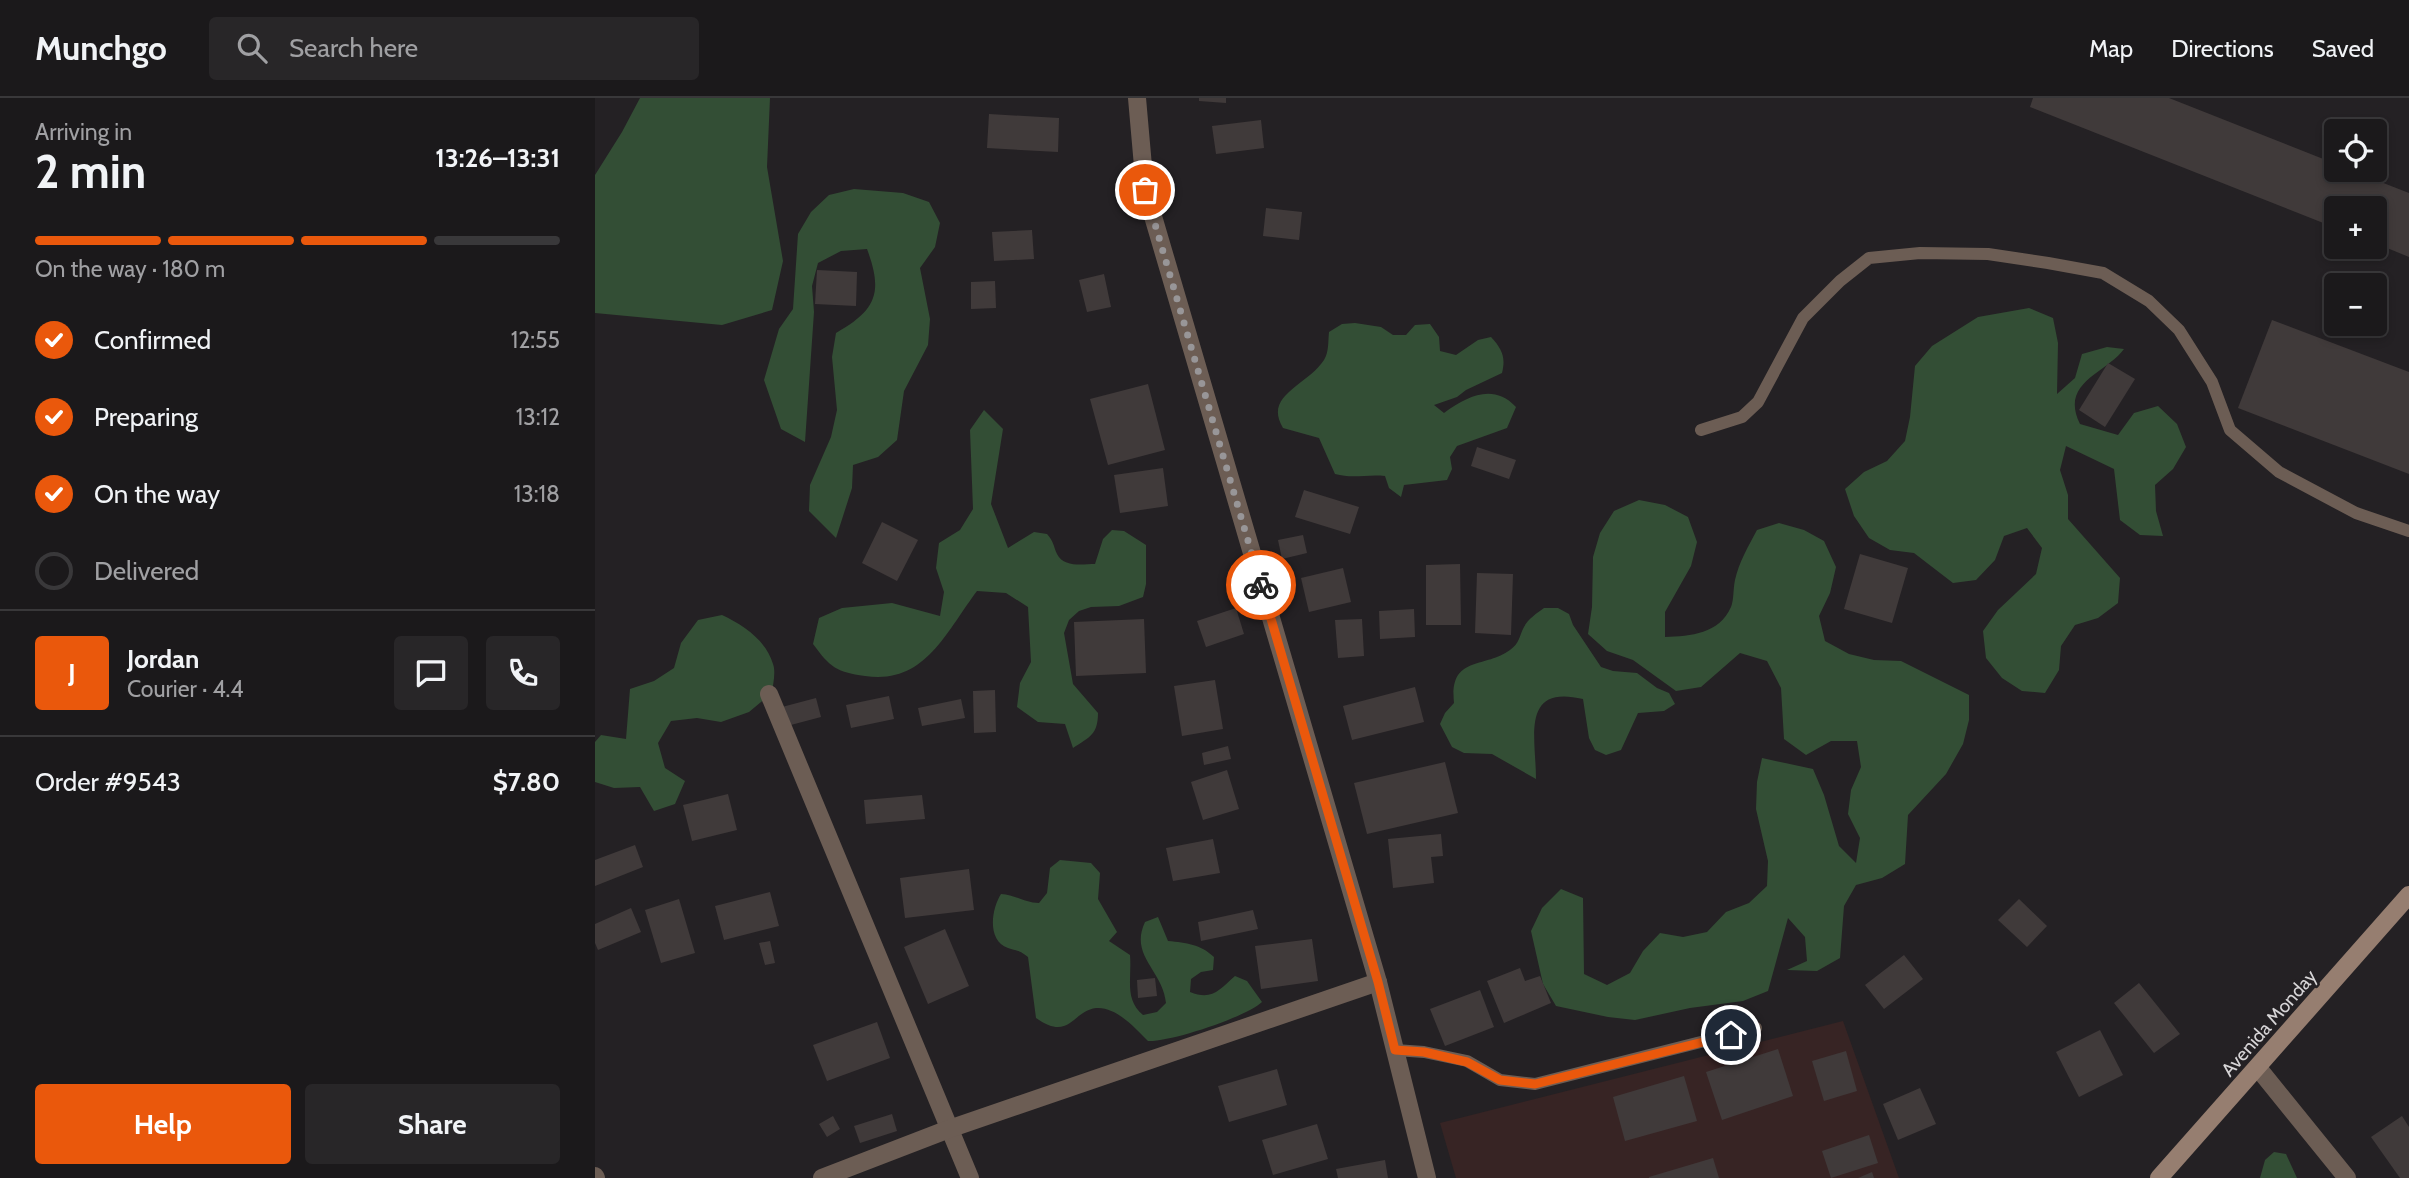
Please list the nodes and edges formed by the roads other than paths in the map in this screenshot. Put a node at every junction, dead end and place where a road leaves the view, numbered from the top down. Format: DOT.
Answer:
graph roads {
  1 [pos="1137,98"];
  2 [pos="1701,430"];
  3 [pos="2409,531"];
  4 [pos="769,694"];
  5 [pos="2409,895"];
  6 [pos="1378,982"];
  7 [pos="1756,1028"];
  8 [pos="1395,1050"];
  9 [pos="2258,1068"];
  10 [pos="949,1129"];
  11 [pos="822,1178"];
  12 [pos="970,1178"];
  13 [pos="1427,1178"];
  14 [pos="2159,1178"];
  15 [pos="2347,1178"];
  1 -- 6 [label="street"];
  2 -- 3 [label="lane"];
  4 -- 10 [label="street"];
  5 -- 9 [label="main road, Avenida Monday"];
  6 -- 8 [label="street"];
  6 -- 10 [label="street"];
  7 -- 8 [label="lane"];
  8 -- 13 [label="street"];
  9 -- 14 [label="main road, Avenida Monday"];
  9 -- 15 [label="street"];
  10 -- 11 [label="street"];
  10 -- 12 [label="street"];
}
